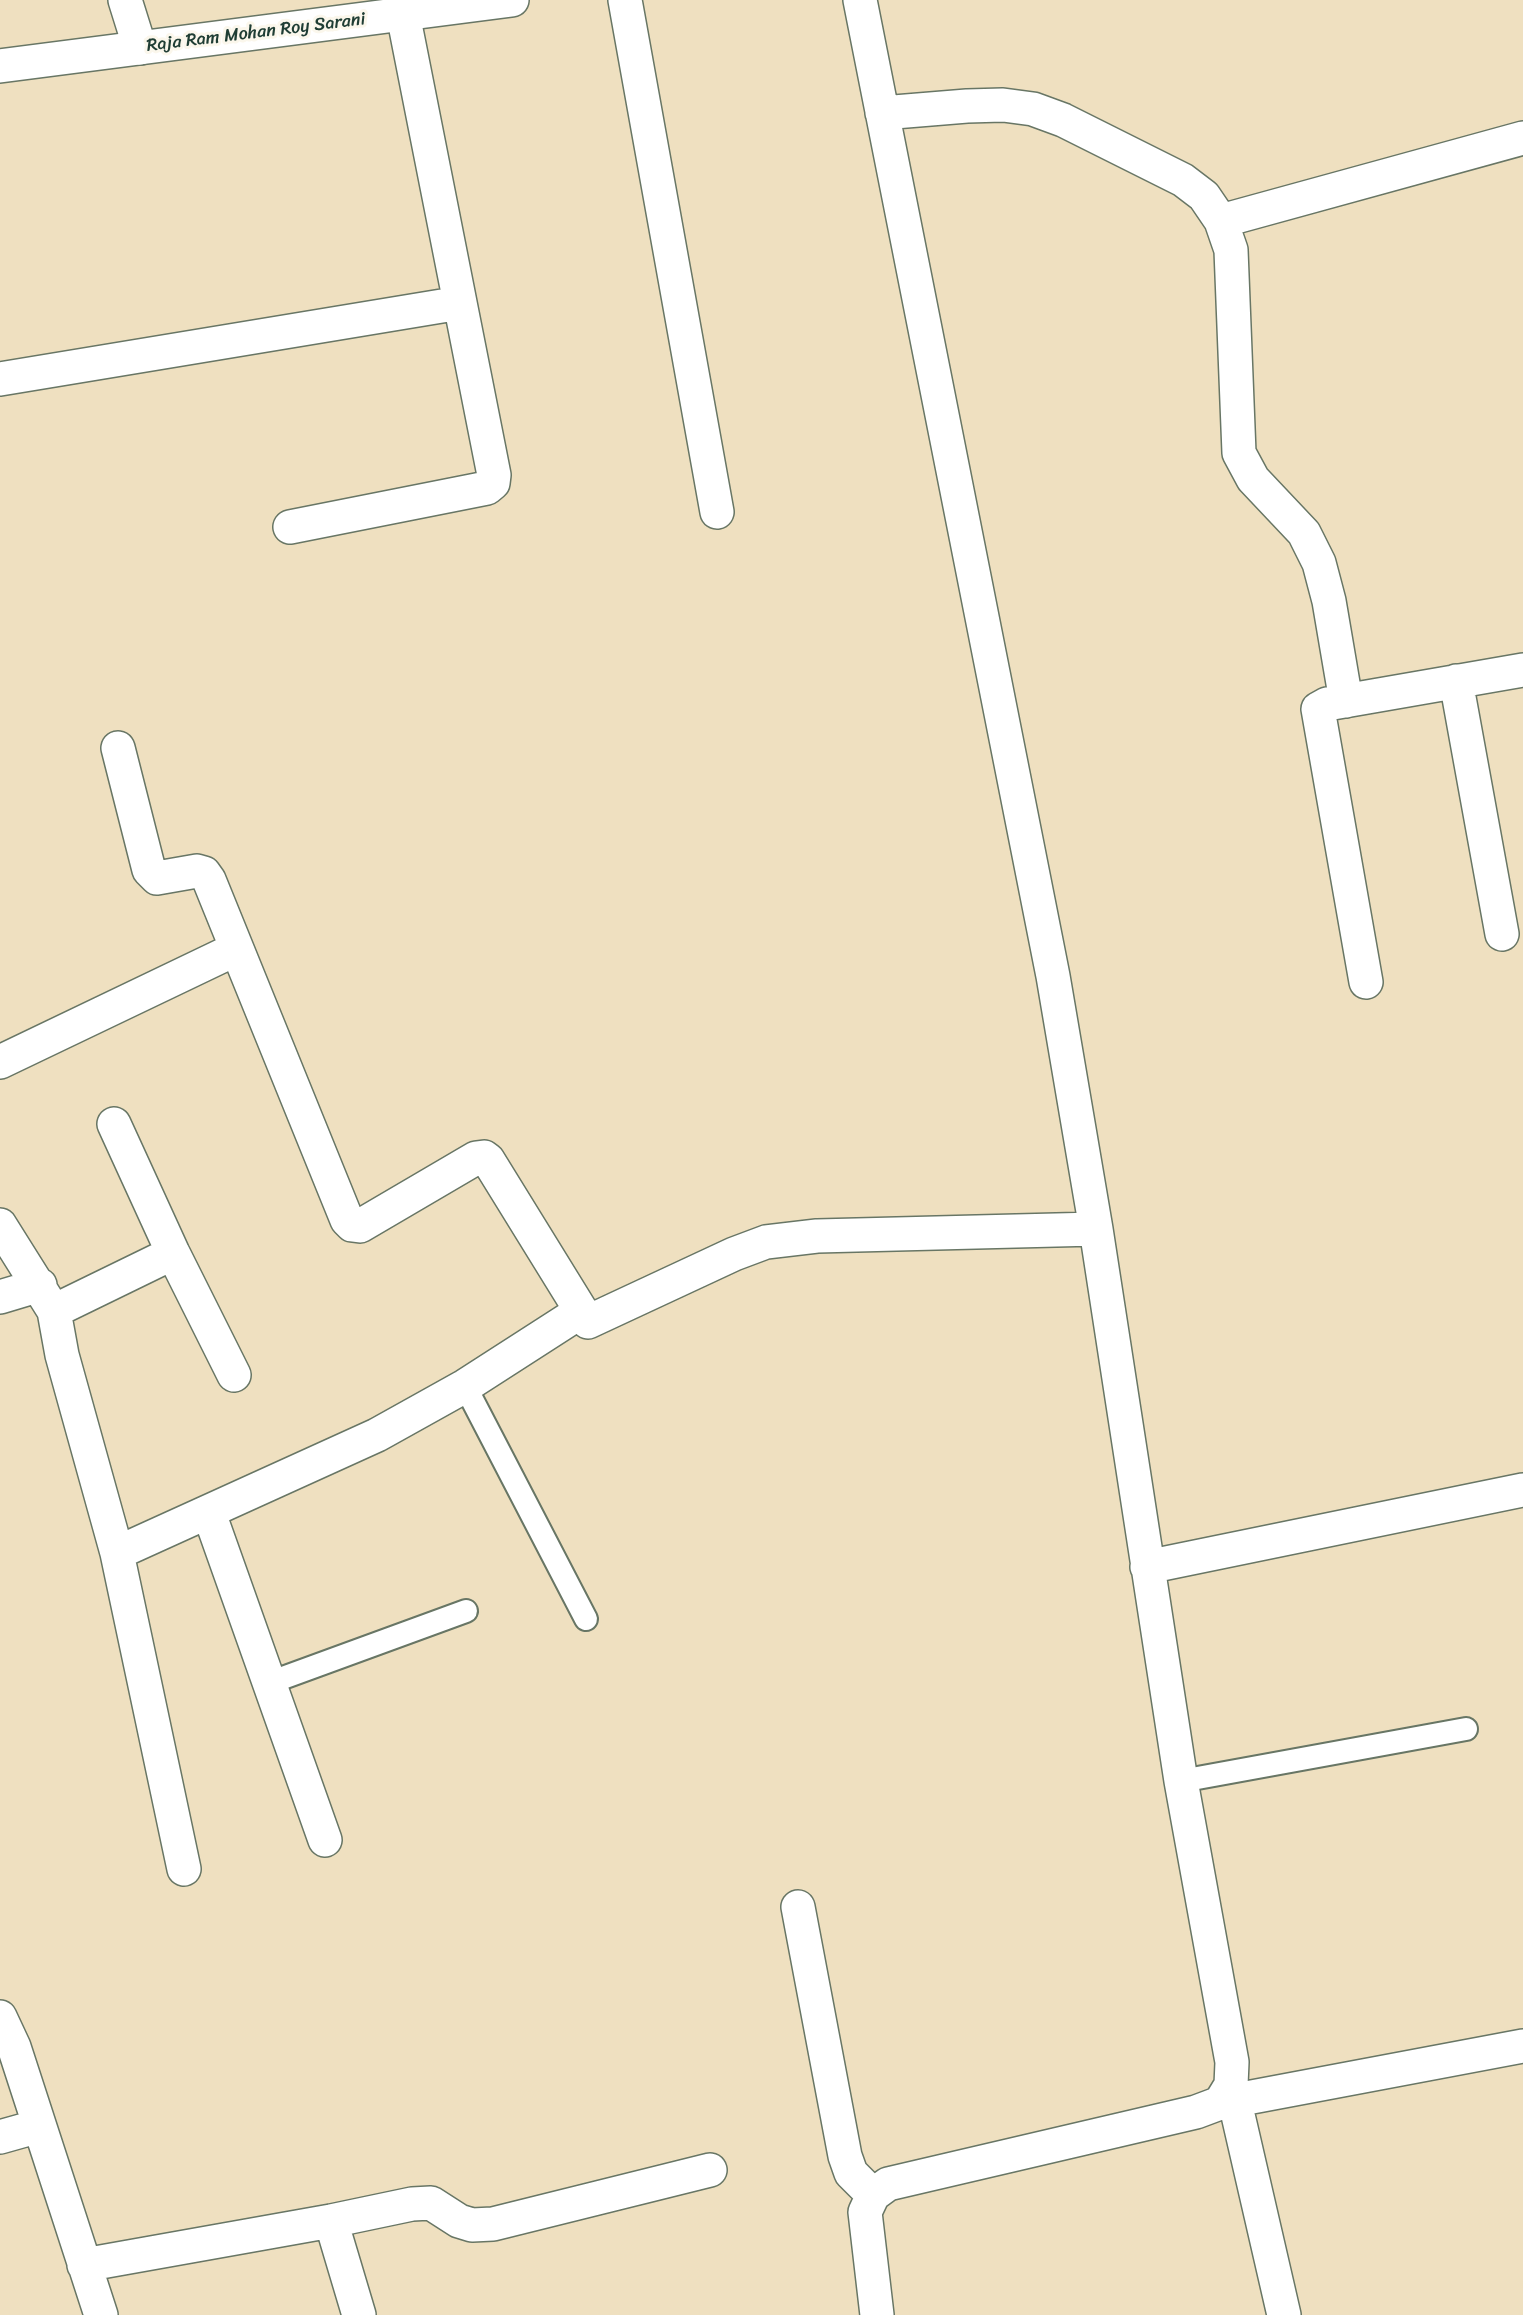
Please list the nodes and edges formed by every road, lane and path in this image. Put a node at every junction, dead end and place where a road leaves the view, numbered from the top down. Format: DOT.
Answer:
graph roads {
  1 [pos="125,0"];
  2 [pos="512,0"];
  3 [pos="625,0"];
  4 [pos="860,0"];
  5 [pos="403,14"];
  6 [pos="140,48"];
  7 [pos="0,66"];
  8 [pos="882,113"];
  9 [pos="1523,138"];
  10 [pos="1221,220"];
  11 [pos="460,303"];
  12 [pos="0,379"];
  13 [pos="717,512"];
  14 [pos="290,527"];
  15 [pos="1523,670"];
  16 [pos="1456,681"];
  17 [pos="1346,701"];
  18 [pos="118,748"];
  19 [pos="1502,934"];
  20 [pos="236,949"];
  21 [pos="1366,982"];
  22 [pos="0,1062"];
  23 [pos="114,1124"];
  24 [pos="0,1225"];
  25 [pos="1096,1229"];
  26 [pos="172,1253"];
  27 [pos="0,1296"];
  28 [pos="47,1298"];
  29 [pos="580,1312"];
  30 [pos="234,1375"];
  31 [pos="465,1386"];
  32 [pos="1523,1490"];
  33 [pos="209,1513"];
  34 [pos="117,1553"];
  35 [pos="1147,1567"];
  36 [pos="466,1611"];
  37 [pos="586,1619"];
  38 [pos="269,1683"];
  39 [pos="1466,1729"];
  40 [pos="1181,1781"];
  41 [pos="325,1840"];
  42 [pos="184,1869"];
  43 [pos="798,1907"];
  44 [pos="0,2017"];
  45 [pos="1523,2046"];
  46 [pos="1227,2103"];
  47 [pos="39,2126"];
  48 [pos="0,2138"];
  49 [pos="710,2170"];
  50 [pos="873,2195"];
  51 [pos="331,2221"];
  52 [pos="84,2265"];
  53 [pos="101,2315"];
  54 [pos="358,2315"];
  55 [pos="877,2315"];
  56 [pos="1284,2315"];
  1 -- 6 [label="street"];
  2 -- 5 [label="street, Raja Ram Mohan Roy Sarani"];
  3 -- 13 [label="street"];
  4 -- 8 [label="street"];
  5 -- 6 [label="street, Raja Ram Mohan Roy Sarani"];
  5 -- 11 [label="street"];
  6 -- 7 [label="street, Raja Ram Mohan Roy Sarani"];
  8 -- 10 [label="street"];
  8 -- 25 [label="street"];
  9 -- 10 [label="street"];
  10 -- 17 [label="street"];
  11 -- 12 [label="street"];
  11 -- 14 [label="street"];
  15 -- 16 [label="street"];
  16 -- 17 [label="street"];
  16 -- 19 [label="street"];
  17 -- 21 [label="street"];
  18 -- 20 [label="street"];
  20 -- 22 [label="street"];
  20 -- 29 [label="street"];
  23 -- 26 [label="street"];
  24 -- 28 [label="street"];
  25 -- 29 [label="street"];
  25 -- 35 [label="street"];
  26 -- 28 [label="street"];
  26 -- 30 [label="street"];
  27 -- 28 [label="street"];
  28 -- 34 [label="street"];
  29 -- 31 [label="street"];
  31 -- 33 [label="street"];
  31 -- 37 [label="lane"];
  32 -- 35 [label="street"];
  33 -- 34 [label="street"];
  33 -- 38 [label="street"];
  34 -- 42 [label="street"];
  35 -- 40 [label="street"];
  36 -- 38 [label="lane"];
  38 -- 41 [label="street"];
  39 -- 40 [label="lane"];
  40 -- 46 [label="street"];
  43 -- 50 [label="street"];
  44 -- 47 [label="street"];
  45 -- 46 [label="street"];
  46 -- 50 [label="street"];
  46 -- 56 [label="street"];
  47 -- 48 [label="street"];
  47 -- 52 [label="street"];
  49 -- 51 [label="street"];
  50 -- 55 [label="street"];
  51 -- 52 [label="street"];
  51 -- 54 [label="street"];
  52 -- 53 [label="street"];
}
